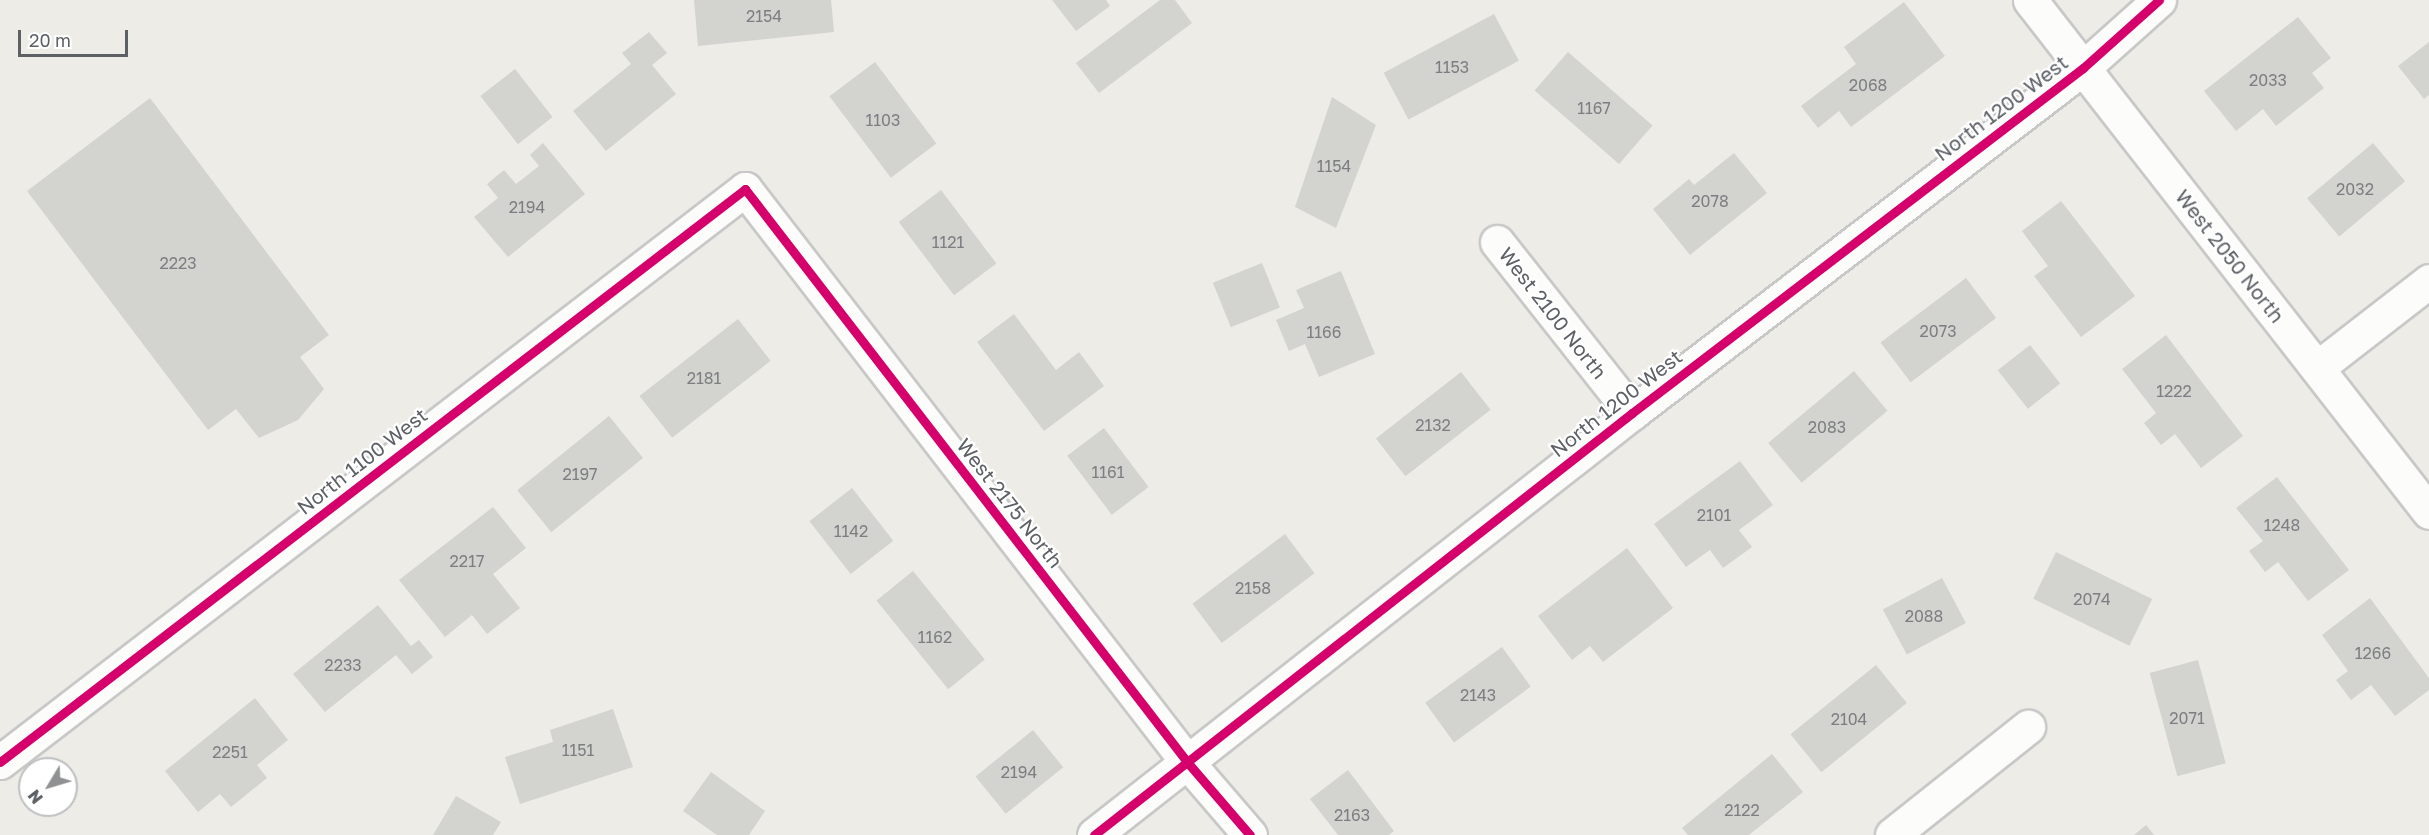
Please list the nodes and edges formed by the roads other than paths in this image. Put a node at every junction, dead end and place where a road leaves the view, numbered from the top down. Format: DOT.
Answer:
graph roads {
  1 [pos="2031,0"];
  2 [pos="2159,0"];
  3 [pos="2083,68"];
  4 [pos="745,189"];
  5 [pos="1497,242"];
  6 [pos="2429,281"];
  7 [pos="2317,368"];
  8 [pos="1632,412"];
  9 [pos="2429,512"];
  10 [pos="2028,727"];
  11 [pos="0,762"];
  12 [pos="1188,763"];
  13 [pos="1094,835"];
  14 [pos="1251,835"];
  15 [pos="1892,835"];
  1 -- 3 [label="street, West 2050 North"];
  2 -- 3 [label="street, North 1200 West"];
  3 -- 7 [label="street, West 2050 North"];
  3 -- 8 [label="street, North 1200 West"];
  4 -- 11 [label="street, North 1100 West"];
  4 -- 12 [label="street, West 2175 North"];
  5 -- 8 [label="street, West 2100 North"];
  6 -- 7 [label="street"];
  7 -- 9 [label="street, West 2050 North"];
  8 -- 12 [label="street, North 1200 West"];
  10 -- 15 [label="street"];
  12 -- 13 [label="street, North 1200 West"];
  12 -- 14 [label="street, West 2175 North"];
}
